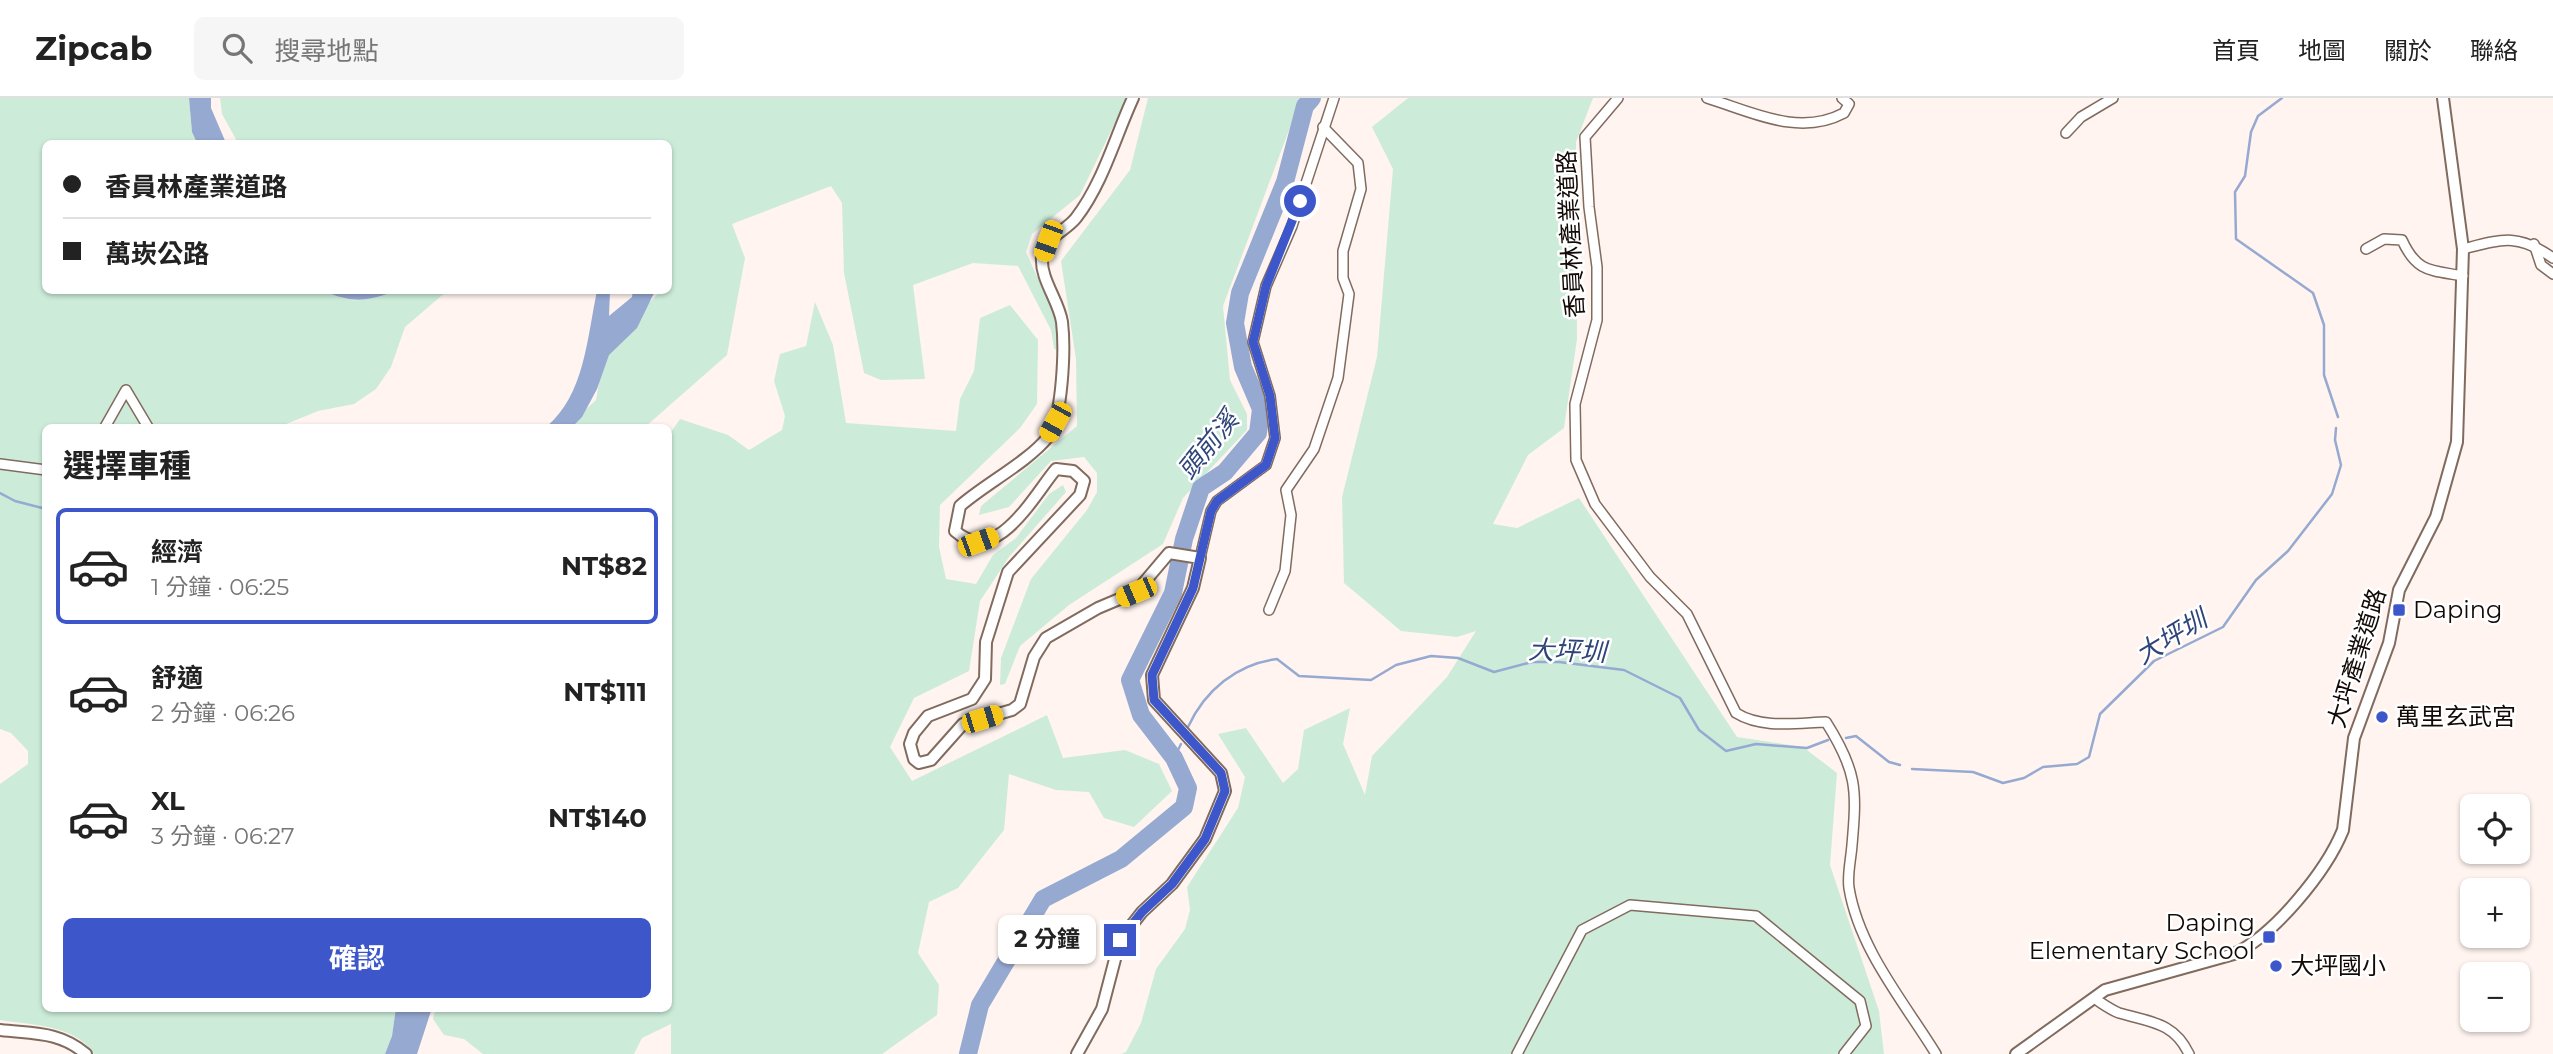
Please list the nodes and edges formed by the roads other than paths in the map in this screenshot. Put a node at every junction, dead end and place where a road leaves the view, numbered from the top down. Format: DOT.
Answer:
graph roads {
  1 [pos="1133,98"];
  2 [pos="1335,98"];
  3 [pos="1618,98"];
  4 [pos="1707,98"];
  5 [pos="2113,98"];
  6 [pos="2443,98"];
  7 [pos="1847,100"];
  8 [pos="1323,127"];
  9 [pos="2066,133"];
  10 [pos="2534,244"];
  11 [pos="2366,249"];
  12 [pos="2463,249"];
  13 [pos="2553,258"];
  14 [pos="2553,274"];
  15 [pos="2463,276"];
  16 [pos="107,424"];
  17 [pos="146,424"];
  18 [pos="0,464"];
  19 [pos="42,469"];
  20 [pos="1200,558"];
  21 [pos="1269,610"];
  22 [pos="2095,999"];
  23 [pos="0,1030"];
  24 [pos="86,1054"];
  25 [pos="1076,1054"];
  26 [pos="1517,1054"];
  27 [pos="1844,1054"];
  28 [pos="1936,1054"];
  29 [pos="2016,1054"];
  30 [pos="2189,1054"];
  1 -- 20 [label="street"];
  2 -- 8 [label="street"];
  3 -- 28 [label="street, 香員林產業道路"];
  4 -- 7 [label="street"];
  5 -- 9 [label="street"];
  6 -- 12 [label="street, 大坪產業道路"];
  8 -- 20 [label="street"];
  8 -- 21 [label="street"];
  10 -- 12 [label="street"];
  10 -- 13 [label="street"];
  10 -- 14 [label="street"];
  11 -- 15 [label="street"];
  12 -- 15 [label="street, 大坪產業道路"];
  15 -- 22 [label="street, 大坪產業道路"];
  16 -- 17 [label="street"];
  18 -- 19 [label="street"];
  20 -- 25 [label="street"];
  22 -- 29 [label="street, 大坪產業道路"];
  22 -- 30 [label="street"];
  23 -- 24 [label="street"];
  26 -- 27 [label="street"];
}
